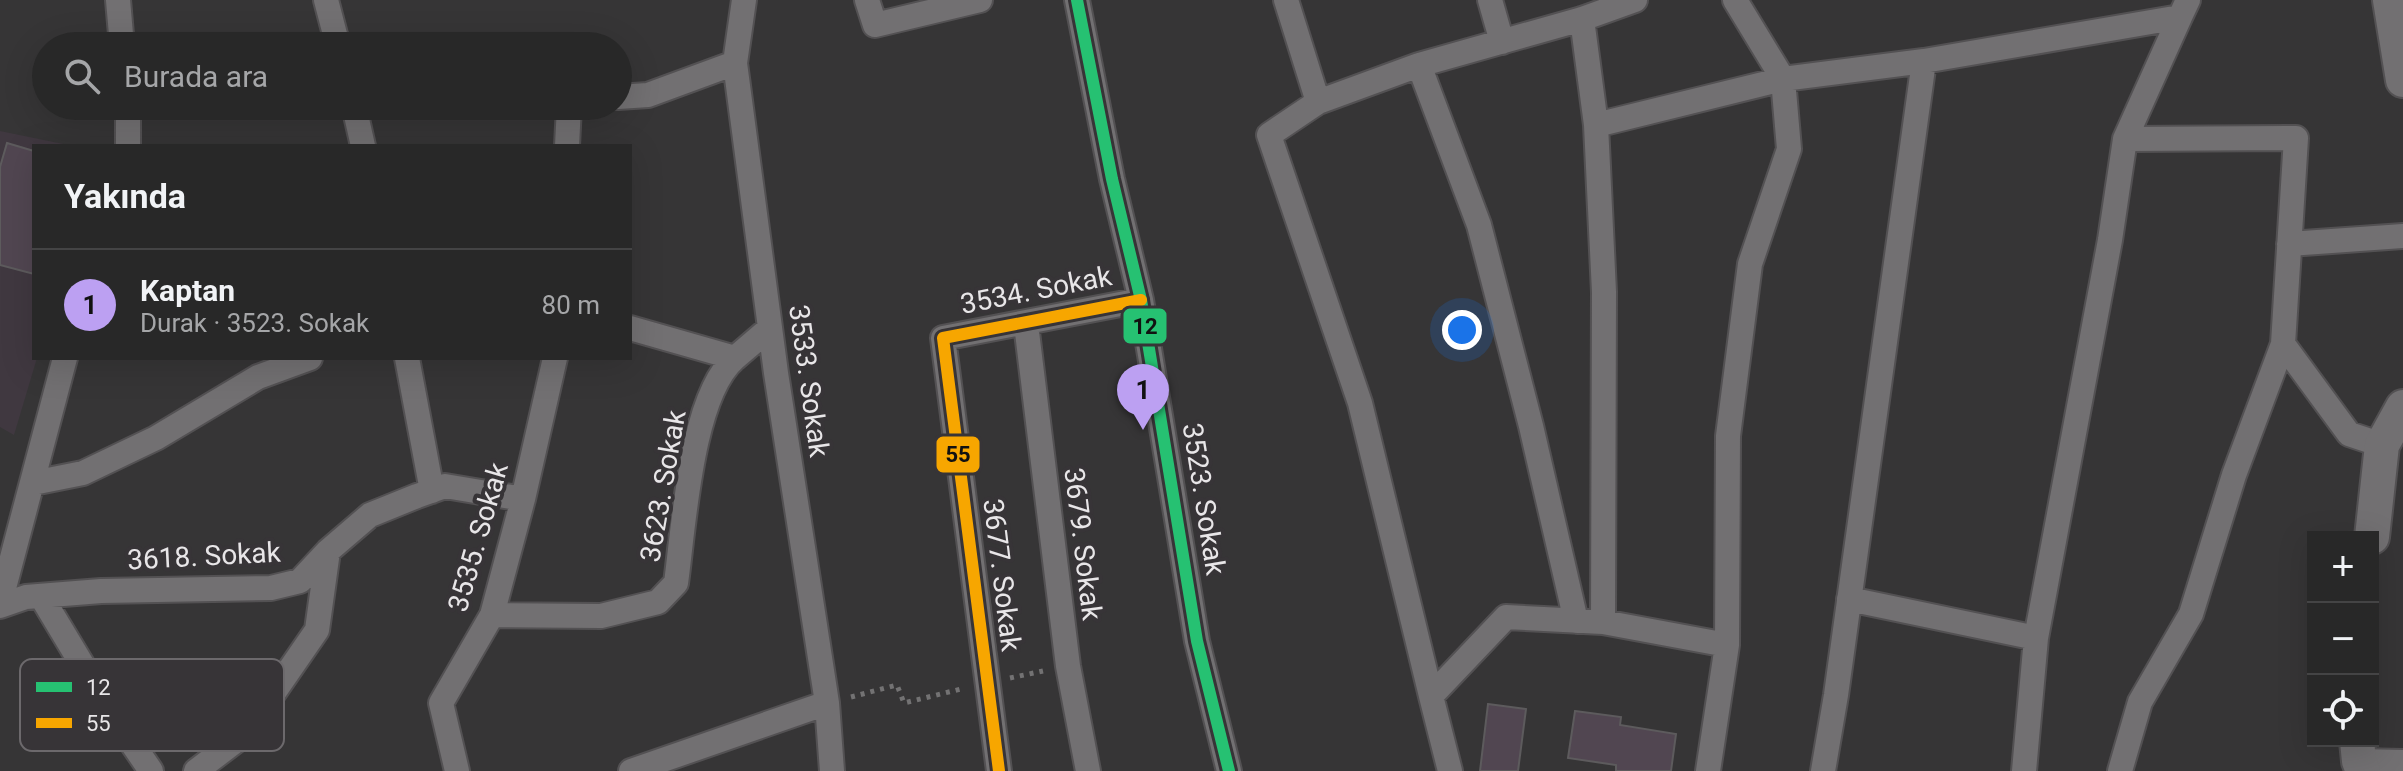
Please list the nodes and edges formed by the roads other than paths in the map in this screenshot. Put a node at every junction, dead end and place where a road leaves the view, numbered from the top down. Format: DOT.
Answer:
graph roads {
  1 [pos="118,0"];
  2 [pos="326,0"];
  3 [pos="744,0"];
  4 [pos="867,0"];
  5 [pos="980,0"];
  6 [pos="1077,0"];
  7 [pos="1286,0"];
  8 [pos="1490,0"];
  9 [pos="1635,0"];
  10 [pos="1735,0"];
  11 [pos="2390,0"];
  12 [pos="2184,8"];
  13 [pos="1582,19"];
  14 [pos="121,32"];
  15 [pos="334,32"];
  16 [pos="1502,42"];
  17 [pos="1924,61"];
  18 [pos="735,63"];
  19 [pos="1419,65"];
  20 [pos="1783,79"];
  21 [pos="2403,80"];
  22 [pos="632,96"];
  23 [pos="1318,102"];
  24 [pos="128,120"];
  25 [pos="357,120"];
  26 [pos="568,120"];
  27 [pos="1596,125"];
  28 [pos="2125,139"];
  29 [pos="128,144"];
  30 [pos="363,144"];
  31 [pos="567,144"];
  32 [pos="2403,236"];
  33 [pos="2289,244"];
  34 [pos="1141,300"];
  35 [pos="1026,324"];
  36 [pos="770,328"];
  37 [pos="632,329"];
  38 [pos="943,338"];
  39 [pos="2283,344"];
  40 [pos="735,358"];
  41 [pos="64,360"];
  42 [pos="305,360"];
  43 [pos="407,360"];
  44 [pos="555,360"];
  45 [pos="2403,407"];
  46 [pos="2393,445"];
  47 [pos="33,483"];
  48 [pos="432,491"];
  49 [pos="523,499"];
  50 [pos="2373,531"];
  51 [pos="328,551"];
  52 [pos="41,596"];
  53 [pos="1849,599"];
  54 [pos="0,604"];
  55 [pos="492,615"];
  56 [pos="1576,621"];
  57 [pos="1603,622"];
  58 [pos="2036,638"];
  59 [pos="1727,645"];
  60 [pos="79,659"];
  61 [pos="284,678"];
  62 [pos="1431,696"];
  63 [pos="827,703"];
  64 [pos="137,751"];
  65 [pos="222,751"];
  66 [pos="2360,758"];
  67 [pos="2403,762"];
  68 [pos="151,771"];
  69 [pos="196,771"];
  70 [pos="457,771"];
  71 [pos="631,771"];
  72 [pos="832,771"];
  73 [pos="999,771"];
  74 [pos="1088,771"];
  75 [pos="1229,771"];
  76 [pos="1450,771"];
  77 [pos="1708,771"];
  78 [pos="1823,771"];
  79 [pos="2024,771"];
  80 [pos="2120,771"];
  1 -- 14 [label="street"];
  2 -- 15 [label="street"];
  3 -- 18 [label="street, 3533. Sokak"];
  4 -- 5 [label="street"];
  6 -- 34 [label="street, 3523. Sokak"];
  7 -- 23 [label="street"];
  8 -- 16 [label="street"];
  9 -- 13 [label="street"];
  10 -- 20 [label="street"];
  11 -- 21 [label="street"];
  12 -- 17 [label="street"];
  12 -- 28 [label="street"];
  13 -- 16 [label="street"];
  13 -- 27 [label="street"];
  16 -- 19 [label="street"];
  17 -- 20 [label="street"];
  17 -- 53 [label="street"];
  18 -- 22 [label="street"];
  18 -- 36 [label="street, 3533. Sokak"];
  19 -- 23 [label="street"];
  19 -- 56 [label="street"];
  20 -- 27 [label="street"];
  20 -- 59 [label="street"];
  23 -- 62 [label="street"];
  24 -- 29 [label="street"];
  25 -- 30 [label="street"];
  26 -- 31 [label="street"];
  27 -- 57 [label="street"];
  28 -- 33 [label="street"];
  28 -- 58 [label="street"];
  32 -- 33 [label="street"];
  33 -- 39 [label="street"];
  34 -- 35 [label="street, 3534. Sokak"];
  34 -- 75 [label="street, 3523. Sokak"];
  35 -- 38 [label="street, 3534. Sokak"];
  35 -- 74 [label="street, 3679. Sokak"];
  36 -- 40 [label="street"];
  36 -- 63 [label="street, 3533. Sokak"];
  37 -- 40 [label="street"];
  38 -- 73 [label="street, 3677. Sokak"];
  39 -- 46 [label="street"];
  39 -- 80 [label="street"];
  40 -- 55 [label="street, 3623. Sokak"];
  41 -- 47 [label="street"];
  42 -- 47 [label="street"];
  43 -- 48 [label="street"];
  44 -- 49 [label="street, 3535. Sokak"];
  45 -- 46 [label="street"];
  46 -- 50 [label="street"];
  47 -- 54 [label="street"];
  48 -- 49 [label="street, 3618. Sokak"];
  48 -- 51 [label="street, 3618. Sokak"];
  49 -- 55 [label="street, 3535. Sokak"];
  51 -- 52 [label="street, 3618. Sokak"];
  51 -- 61 [label="street"];
  52 -- 54 [label="street, 3618. Sokak"];
  52 -- 60 [label="street"];
  53 -- 58 [label="street"];
  53 -- 78 [label="street"];
  55 -- 70 [label="street, 3535. Sokak"];
  56 -- 57 [label="street"];
  56 -- 62 [label="street"];
  57 -- 59 [label="street"];
  58 -- 79 [label="street"];
  59 -- 77 [label="street"];
  62 -- 76 [label="street"];
  63 -- 71 [label="street"];
  63 -- 72 [label="street, 3533. Sokak"];
  64 -- 68 [label="street"];
  65 -- 69 [label="street"];
  66 -- 67 [label="street"];
}
